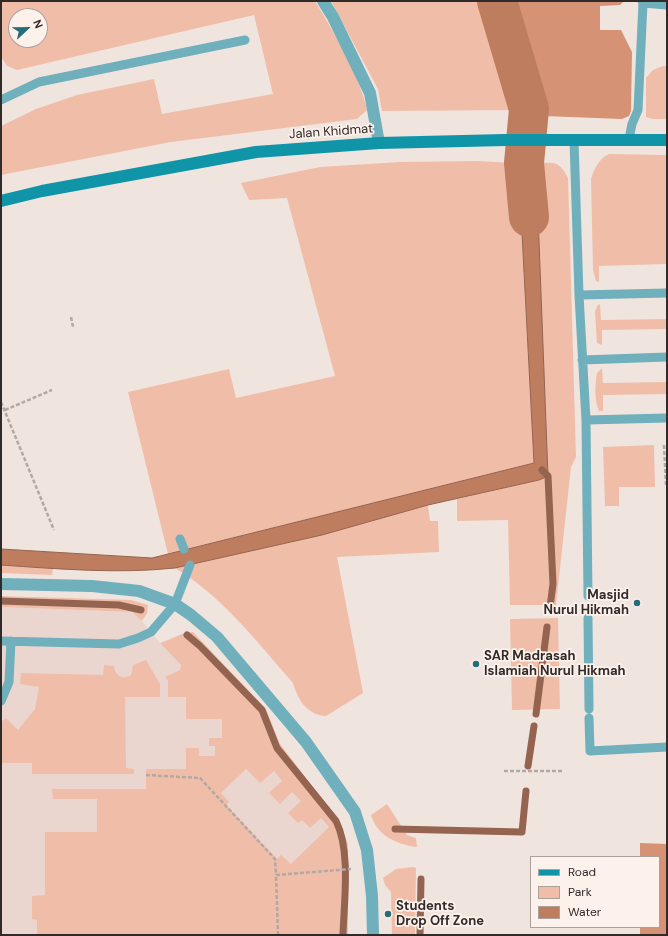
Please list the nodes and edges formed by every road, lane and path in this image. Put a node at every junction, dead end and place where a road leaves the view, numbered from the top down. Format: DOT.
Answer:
graph roads {
  1 [pos="323,1"];
  2 [pos="643,2"];
  3 [pos="667,5"];
  4 [pos="245,40"];
  5 [pos="1,100"];
  6 [pos="574,140"];
  7 [pos="629,140"];
  8 [pos="667,140"];
  9 [pos="379,143"];
  10 [pos="1,201"];
  11 [pos="667,292"];
  12 [pos="579,294"];
  13 [pos="71,317"];
  14 [pos="73,327"];
  15 [pos="667,358"];
  16 [pos="582,360"];
  17 [pos="52,390"];
  18 [pos="1,402"];
  19 [pos="5,410"];
  20 [pos="667,418"];
  21 [pos="586,420"];
  22 [pos="664,445"];
  23 [pos="666,486"];
  24 [pos="54,530"];
  25 [pos="180,539"];
  26 [pos="184,549"];
  27 [pos="190,565"];
  28 [pos="1,584"];
  29 [pos="588,596"];
  30 [pos="175,604"];
  31 [pos="588,618"];
  32 [pos="6,641"];
  33 [pos="1,701"];
  34 [pos="667,747"];
  35 [pos="564,770"];
  36 [pos="504,771"];
  37 [pos="146,775"];
  38 [pos="348,869"];
  39 [pos="276,875"];
  40 [pos="278,935"];
  41 [pos="373,935"];
  1 -- 9 [label="street"];
  2 -- 3 [label="lane"];
  2 -- 7 [label="lane"];
  4 -- 5 [label="lane"];
  6 -- 7 [label="street, Jalan Khidmat"];
  6 -- 9 [label="street, Jalan Khidmat"];
  6 -- 12 [label="lane"];
  7 -- 8 [label="street, Jalan Khidmat"];
  9 -- 10 [label="street, Jalan Khidmat"];
  11 -- 12 [label="lane"];
  12 -- 16 [label="lane"];
  13 -- 14 [label="path"];
  15 -- 16 [label="lane"];
  16 -- 21 [label="lane"];
  17 -- 19 [label="path"];
  18 -- 19 [label="path"];
  19 -- 24 [label="path"];
  20 -- 21 [label="lane"];
  21 -- 29 [label="lane"];
  22 -- 23 [label="path"];
  25 -- 26 [label="lane"];
  27 -- 30 [label="lane"];
  28 -- 30 [label="street"];
  30 -- 32 [label="lane"];
  30 -- 41 [label="street"];
  31 -- 34 [label="lane"];
  32 -- 33 [label="lane"];
  35 -- 36 [label="path"];
  37 -- 39 [label="path"];
  38 -- 39 [label="path"];
  39 -- 40 [label="path"];
}
